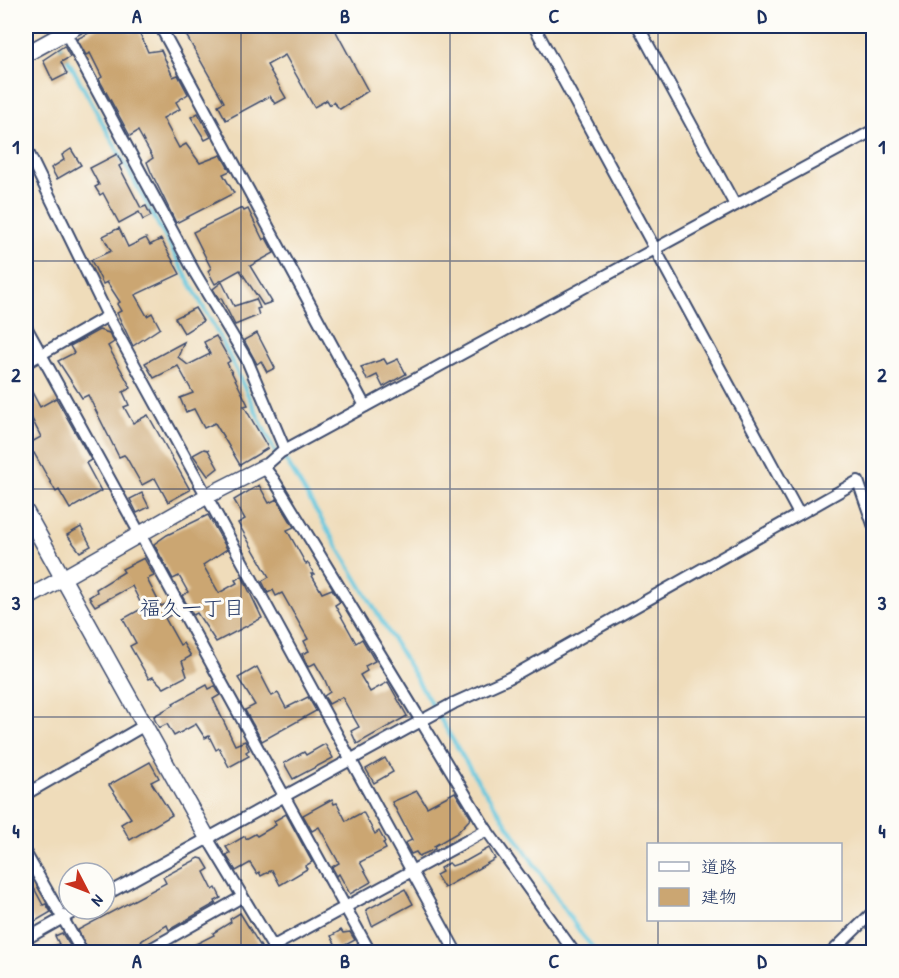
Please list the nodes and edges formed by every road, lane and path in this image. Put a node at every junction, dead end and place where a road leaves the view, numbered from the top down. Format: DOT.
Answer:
graph roads {
  1 [pos="160,26"];
  2 [pos="534,26"];
  3 [pos="638,26"];
  4 [pos="869,26"];
  5 [pos="68,28"];
  6 [pos="873,29"];
  7 [pos="26,54"];
  8 [pos="873,130"];
  9 [pos="26,151"];
  10 [pos="735,205"];
  11 [pos="655,249"];
  12 [pos="108,316"];
  13 [pos="26,327"];
  14 [pos="40,354"];
  15 [pos="26,363"];
  16 [pos="365,406"];
  17 [pos="283,451"];
  18 [pos="267,465"];
  19 [pos="207,496"];
  20 [pos="26,512"];
  21 [pos="800,514"];
  22 [pos="873,527"];
  23 [pos="139,534"];
  24 [pos="62,578"];
  25 [pos="26,599"];
  26 [pos="424,720"];
  27 [pos="145,725"];
  28 [pos="350,762"];
  29 [pos="26,794"];
  30 [pos="284,798"];
  31 [pos="487,830"];
  32 [pos="208,839"];
  33 [pos="26,854"];
  34 [pos="410,872"];
  35 [pos="117,888"];
  36 [pos="242,897"];
  37 [pos="344,907"];
  38 [pos="57,909"];
  39 [pos="873,911"];
  40 [pos="57,921"];
  41 [pos="64,921"];
  42 [pos="26,939"];
  43 [pos="274,950"];
  44 [pos="82,952"];
  45 [pos="145,952"];
  46 [pos="369,952"];
  47 [pos="456,952"];
  48 [pos="574,952"];
  49 [pos="832,952"];
  1 -- 16 [label="street"];
  2 -- 11 [label="street"];
  3 -- 10 [label="street"];
  4 -- 6 [label="street"];
  5 -- 7 [label="street"];
  5 -- 17 [label="street"];
  8 -- 10 [label="street"];
  9 -- 12 [label="street"];
  10 -- 11 [label="street"];
  11 -- 16 [label="street"];
  11 -- 21 [label="street"];
  12 -- 14 [label="street"];
  12 -- 19 [label="street"];
  13 -- 14 [label="street"];
  14 -- 15 [label="street"];
  14 -- 23 [label="street"];
  16 -- 17 [label="street"];
  17 -- 18 [label="street"];
  18 -- 19 [label="street"];
  18 -- 26 [label="street"];
  19 -- 23 [label="street"];
  19 -- 28 [label="street"];
  20 -- 24 [label="street"];
  21 -- 22 [label="street"];
  21 -- 26 [label="street"];
  23 -- 24 [label="street"];
  23 -- 30 [label="street"];
  24 -- 25 [label="street"];
  24 -- 27 [label="street"];
  26 -- 28 [label="street"];
  26 -- 31 [label="street"];
  27 -- 29 [label="street"];
  27 -- 32 [label="street"];
  28 -- 30 [label="street"];
  28 -- 34 [label="street"];
  30 -- 32 [label="street"];
  30 -- 37 [label="street"];
  31 -- 34 [label="street"];
  31 -- 48 [label="street"];
  32 -- 35 [label="street"];
  32 -- 36 [label="street"];
  33 -- 38 [label="street"];
  34 -- 37 [label="street"];
  34 -- 47 [label="street"];
  36 -- 43 [label="street"];
  36 -- 45 [label="street"];
  37 -- 43 [label="street"];
  37 -- 46 [label="street"];
  39 -- 49 [label="street"];
  40 -- 42 [label="street"];
  41 -- 44 [label="street"];
}
